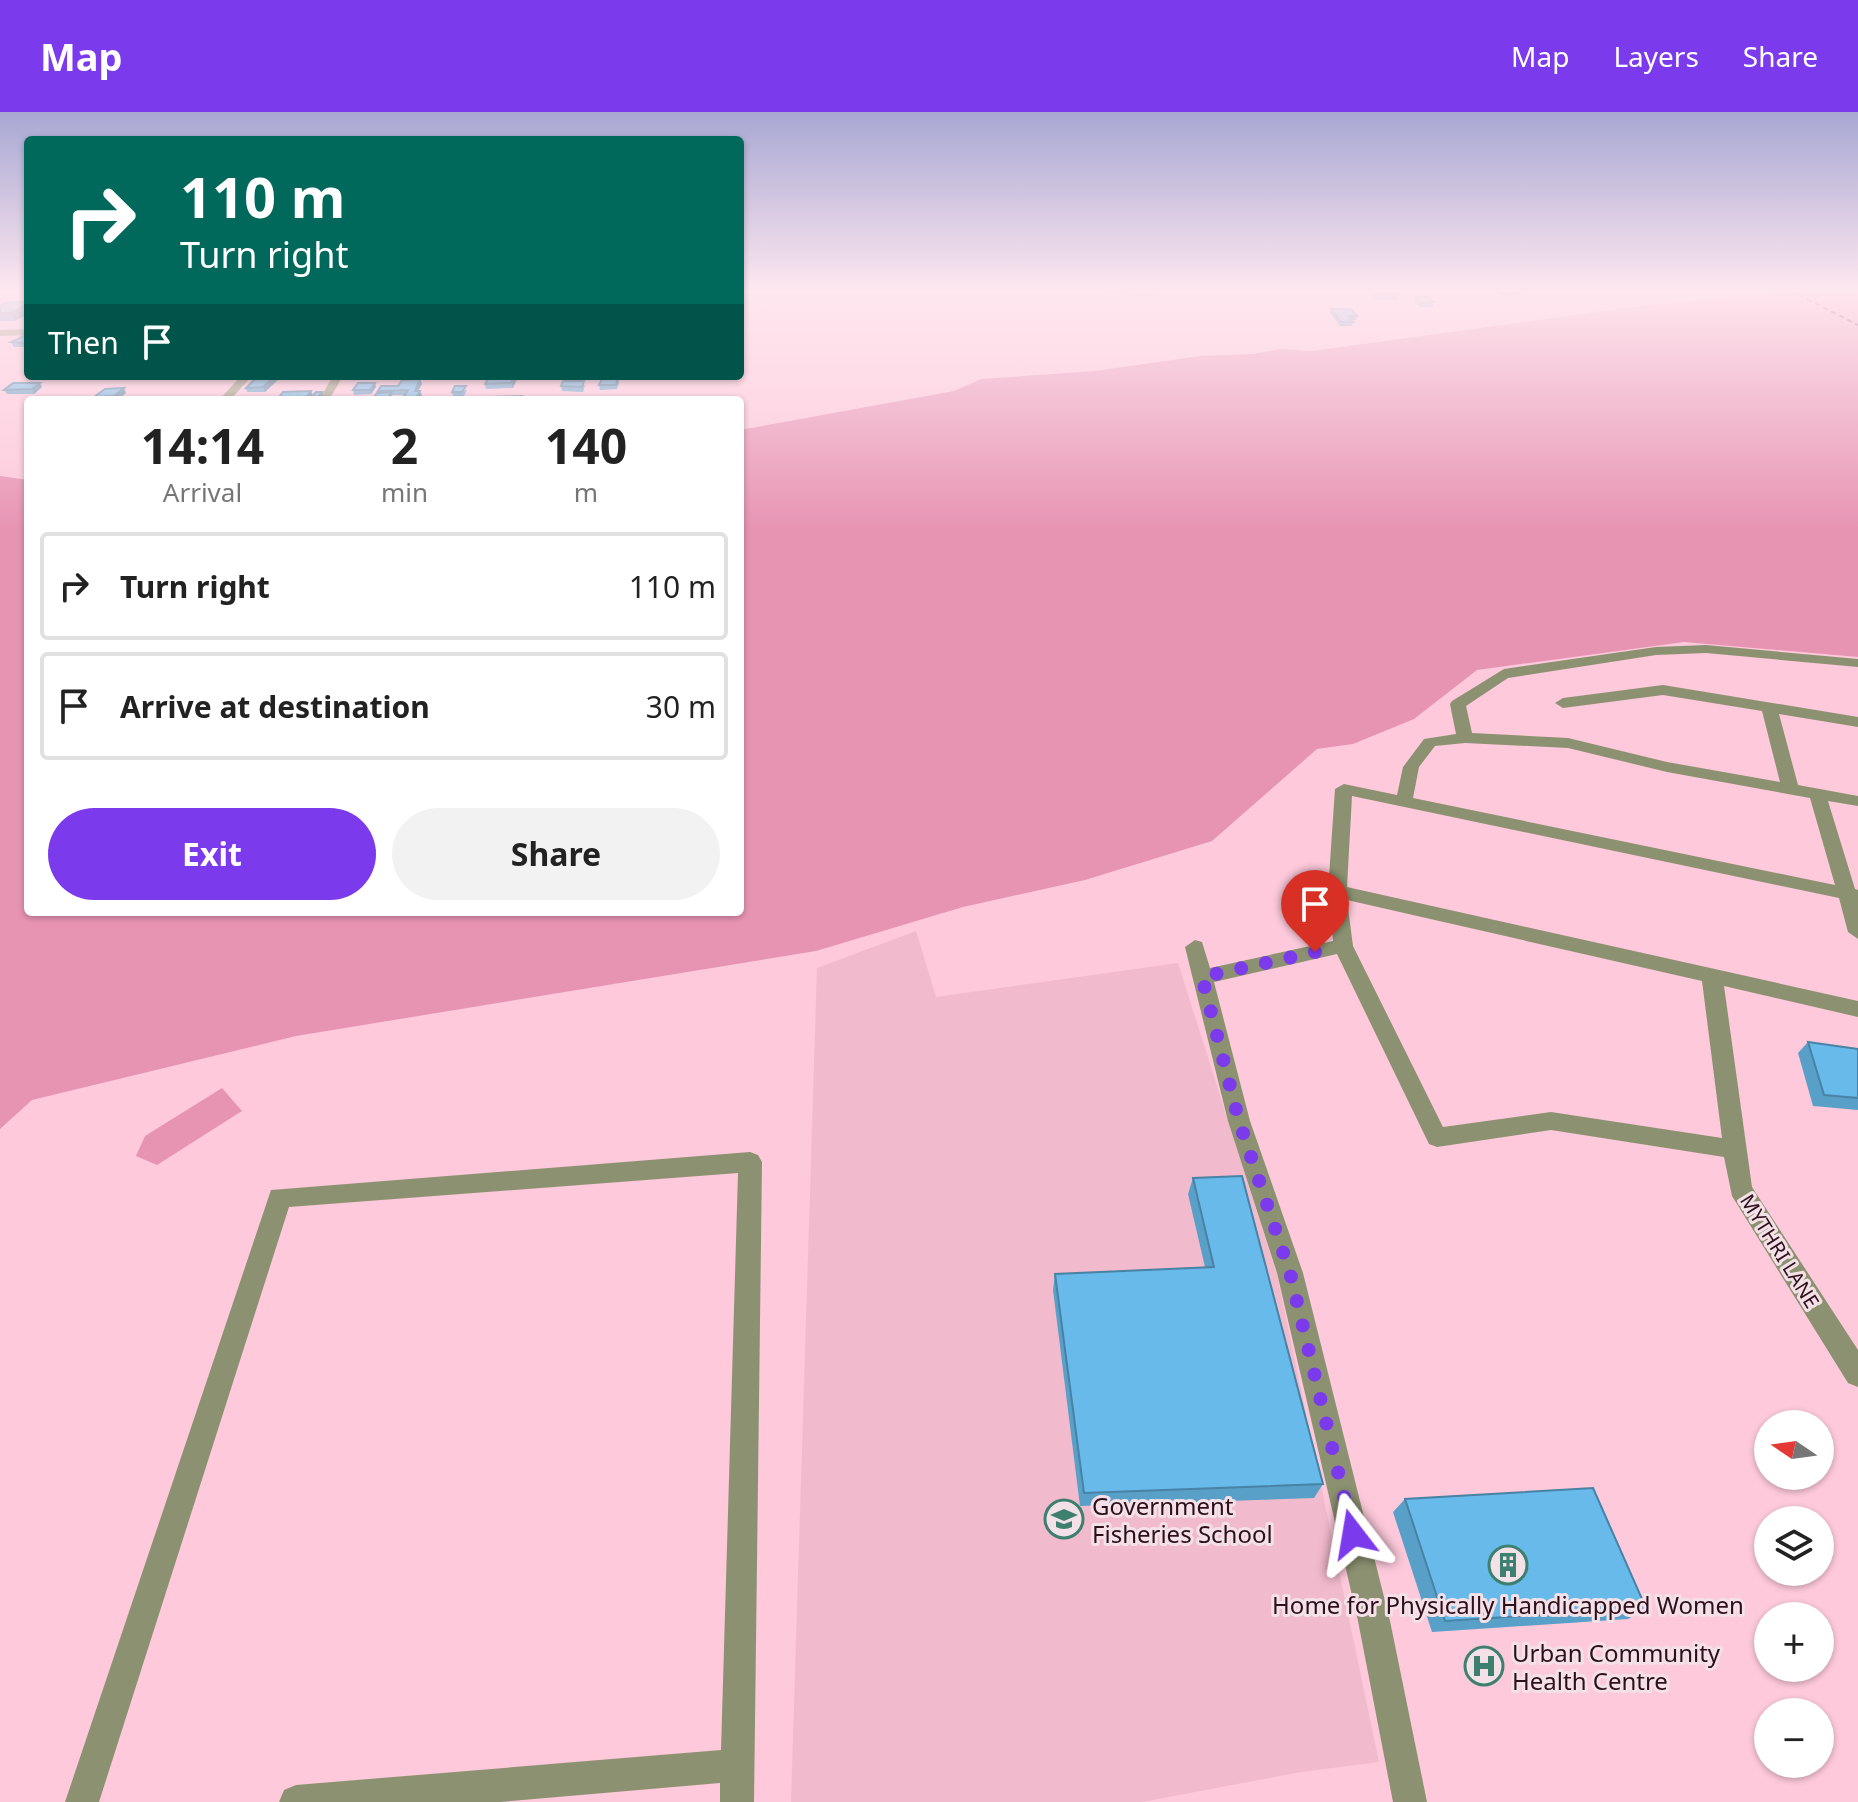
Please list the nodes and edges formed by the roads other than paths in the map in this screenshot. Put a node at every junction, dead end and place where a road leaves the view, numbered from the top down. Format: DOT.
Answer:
graph roads {
  1 [pos="243,380"];
  2 [pos="228,396"];
  3 [pos="1858,663"];
  4 [pos="1563,703"];
  5 [pos="1769,706"];
  6 [pos="1858,722"];
  7 [pos="1465,738"];
  8 [pos="1790,788"];
  9 [pos="1817,793"];
  10 [pos="1404,801"];
  11 [pos="1858,801"];
  12 [pos="1337,891"];
  13 [pos="1852,895"];
  14 [pos="1858,932"];
  15 [pos="1343,946"];
  16 [pos="1195,947"];
  17 [pos="1712,976"];
  18 [pos="1202,977"];
  19 [pos="1858,1009"];
  20 [pos="1733,1149"];
  21 [pos="1858,1374"];
  22 [pos="738,1765"];
  23 [pos="82,1802"];
  24 [pos="296,1802"];
  25 [pos="737,1802"];
  26 [pos="1410,1802"];
  1 -- 2 [label="street"];
  3 -- 7 [label="street"];
  4 -- 5 [label="street"];
  5 -- 6 [label="street"];
  5 -- 8 [label="street"];
  7 -- 8 [label="street"];
  7 -- 10 [label="street"];
  8 -- 9 [label="street"];
  9 -- 11 [label="street"];
  9 -- 13 [label="street"];
  10 -- 12 [label="street"];
  10 -- 13 [label="street"];
  12 -- 15 [label="street"];
  12 -- 17 [label="street"];
  13 -- 14 [label="street"];
  15 -- 18 [label="street"];
  15 -- 20 [label="street"];
  16 -- 18 [label="street"];
  17 -- 19 [label="street"];
  17 -- 20 [label="street, MYTHRI LANE"];
  18 -- 26 [label="street"];
  20 -- 21 [label="street, MYTHRI LANE"];
  22 -- 23 [label="street"];
  22 -- 24 [label="street"];
  22 -- 25 [label="street"];
}
